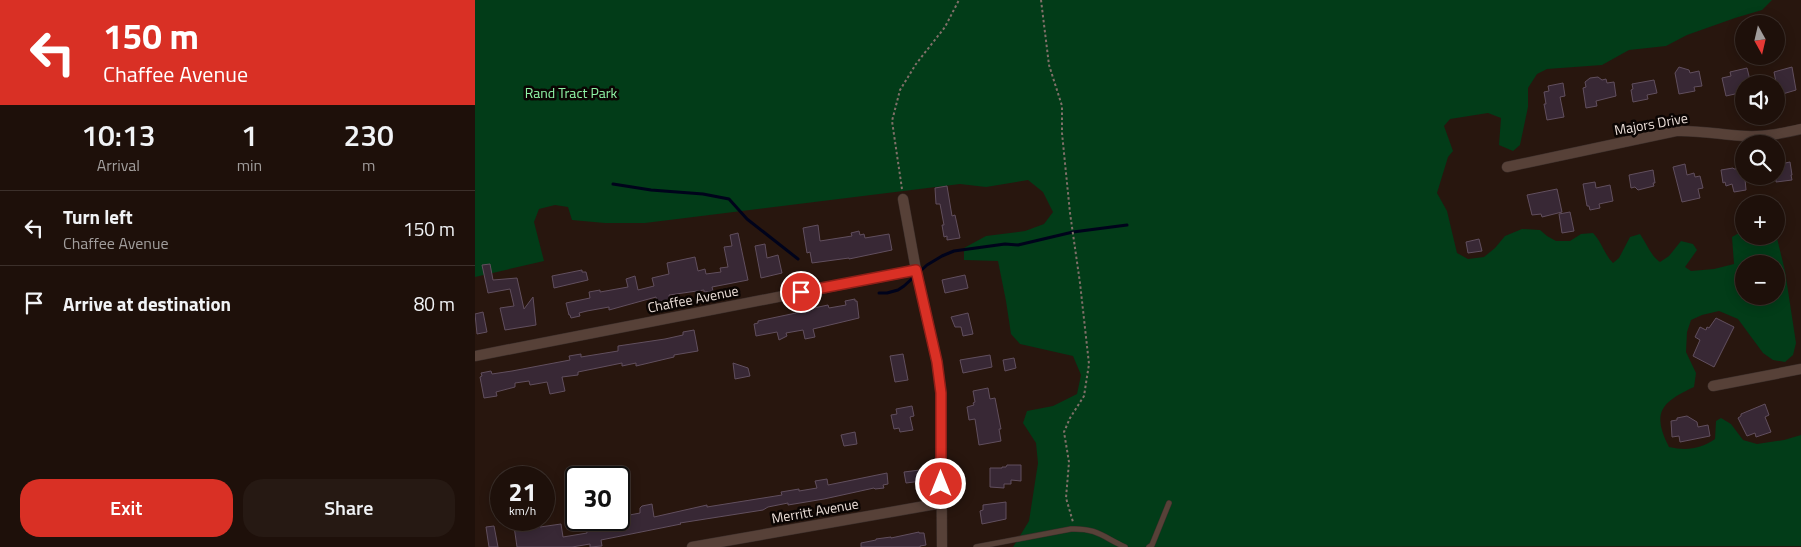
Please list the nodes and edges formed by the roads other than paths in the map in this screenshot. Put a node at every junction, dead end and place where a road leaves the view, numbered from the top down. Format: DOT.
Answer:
graph roads {
  1 [pos="1801,129"];
  2 [pos="1507,167"];
  3 [pos="903,198"];
  4 [pos="916,270"];
  5 [pos="475,356"];
  6 [pos="1801,368"];
  7 [pos="1713,386"];
  8 [pos="941,502"];
  9 [pos="1169,503"];
  10 [pos="692,547"];
  11 [pos="942,547"];
  12 [pos="976,547"];
  13 [pos="1125,547"];
  14 [pos="1149,547"];
  1 -- 2 [label="street, Majors Drive"];
  3 -- 4 [label="street"];
  4 -- 5 [label="street, Chaffee Avenue"];
  4 -- 8 [label="street"];
  6 -- 7 [label="street"];
  8 -- 10 [label="street, Merritt Avenue"];
  8 -- 11 [label="street"];
  9 -- 14 [label="lane"];
  12 -- 13 [label="lane"];
}
